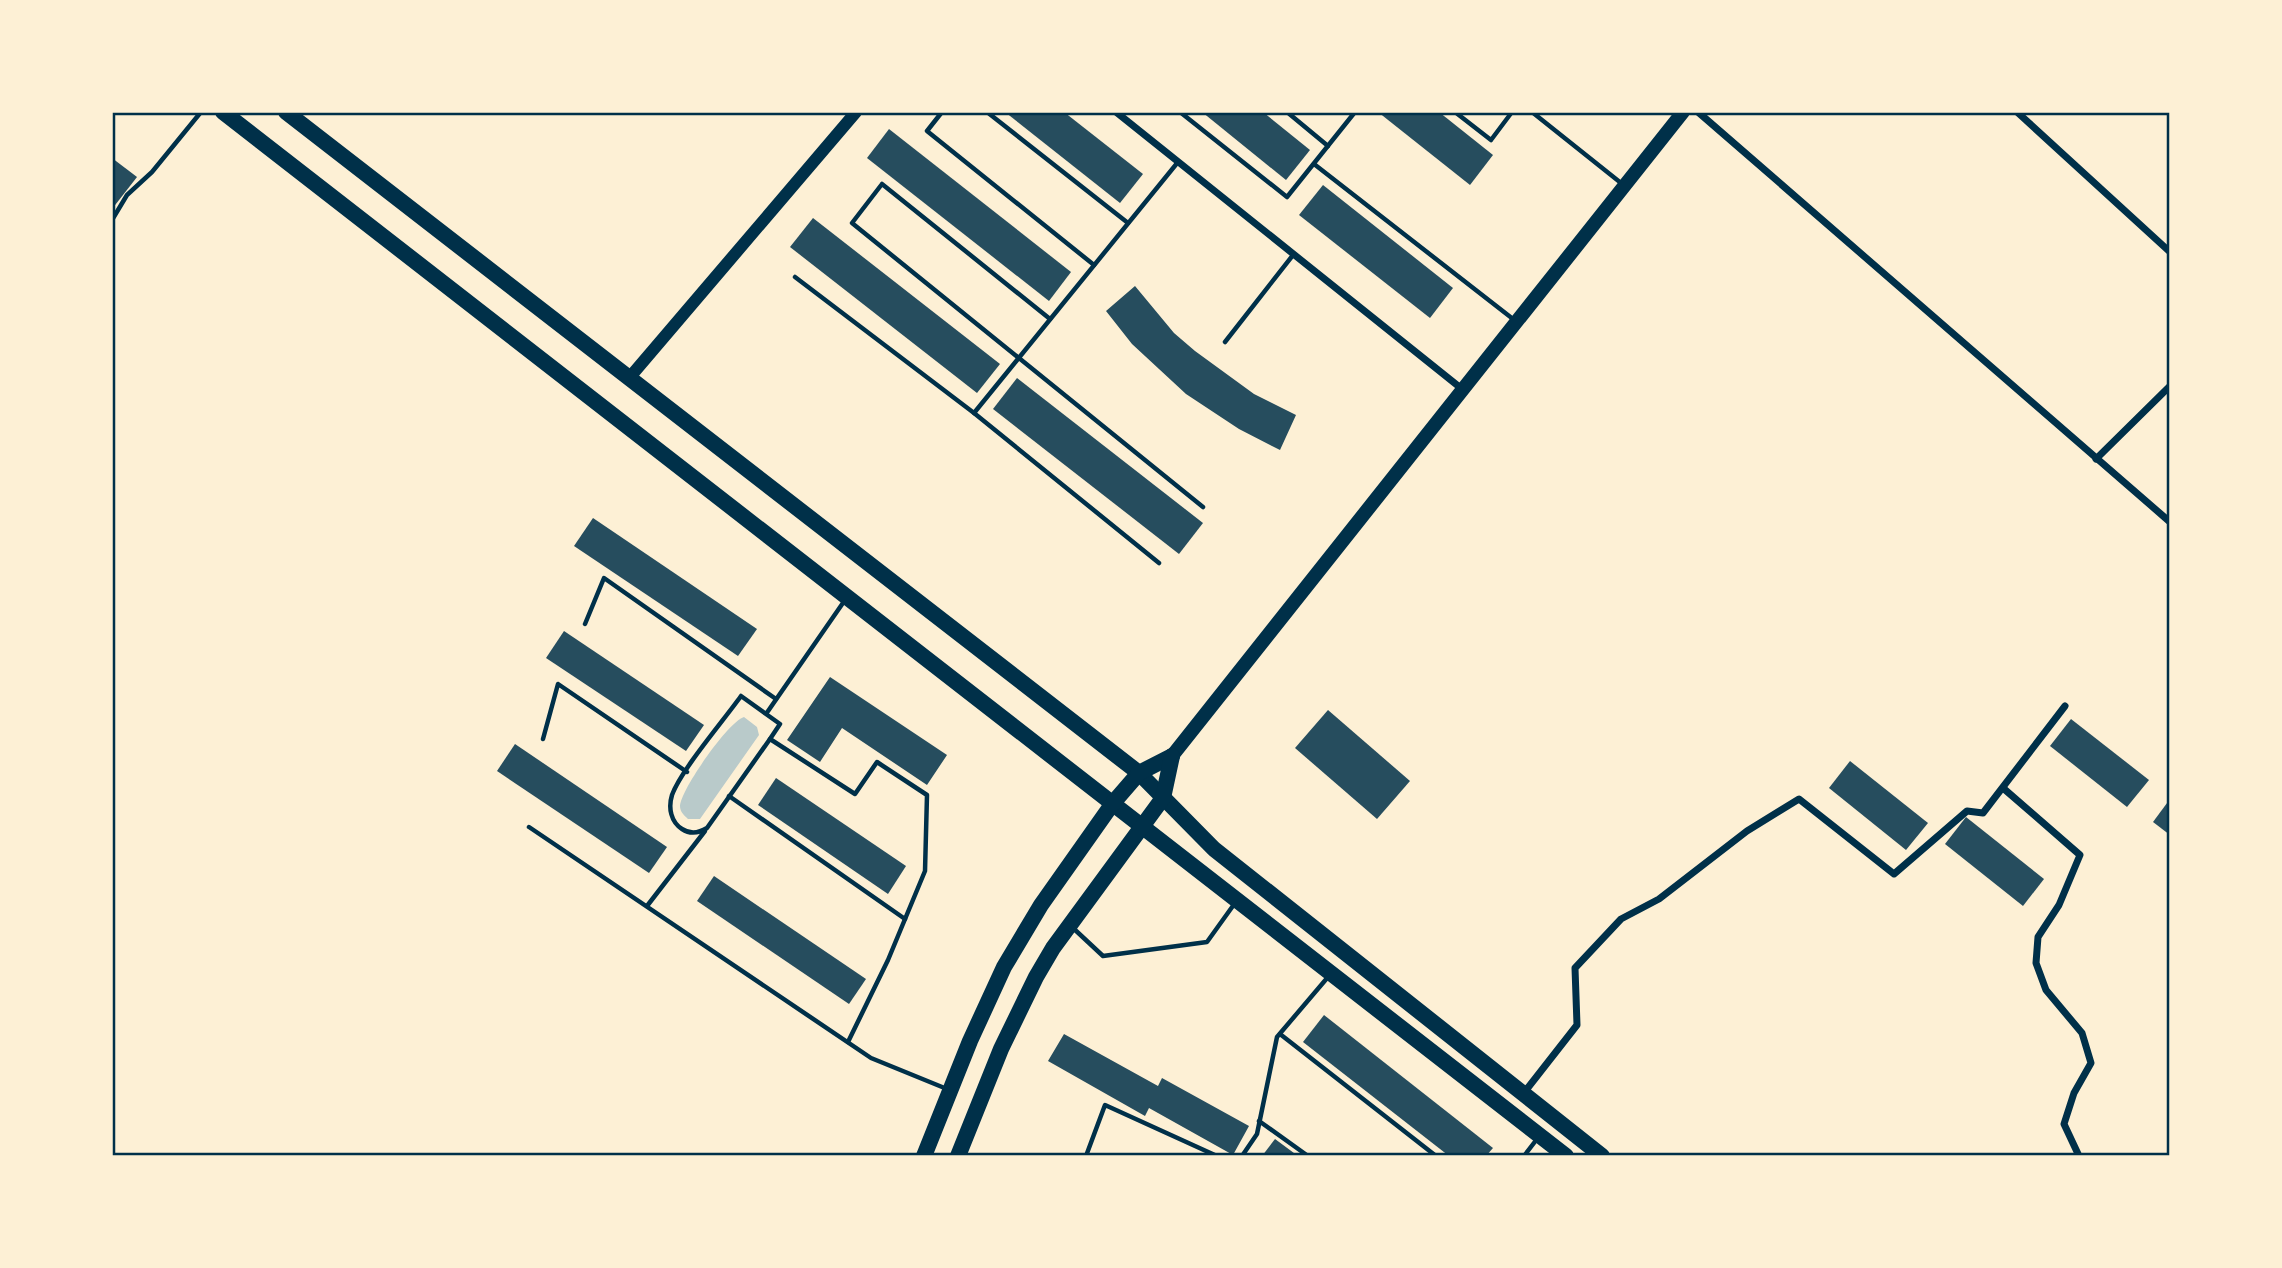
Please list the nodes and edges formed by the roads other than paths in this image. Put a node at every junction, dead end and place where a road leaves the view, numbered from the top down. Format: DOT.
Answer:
graph roads {
  1 [pos="201,112"];
  2 [pos="223,112"];
  3 [pos="286,112"];
  4 [pos="856,112"];
  5 [pos="942,112"];
  6 [pos="987,112"];
  7 [pos="1116,112"];
  8 [pos="1180,112"];
  9 [pos="1287,112"];
  10 [pos="1355,112"];
  11 [pos="1455,112"];
  12 [pos="1512,112"];
  13 [pos="1532,112"];
  14 [pos="1684,112"];
  15 [pos="1698,112"];
  16 [pos="2017,112"];
  17 [pos="1328,146"];
  18 [pos="1178,162"];
  19 [pos="1314,164"];
  20 [pos="1625,186"];
  21 [pos="112,220"];
  22 [pos="1128,223"];
  23 [pos="2170,252"];
  24 [pos="1293,254"];
  25 [pos="1094,265"];
  26 [pos="795,276"];
  27 [pos="1050,319"];
  28 [pos="1517,322"];
  29 [pos="1225,342"];
  30 [pos="1018,358"];
  31 [pos="630,377"];
  32 [pos="2170,386"];
  33 [pos="1463,390"];
  34 [pos="974,412"];
  35 [pos="2096,459"];
  36 [pos="1203,507"];
  37 [pos="2170,522"];
  38 [pos="1158,563"];
  39 [pos="848,596"];
  40 [pos="585,624"];
  41 [pos="776,699"];
  42 [pos="2065,706"];
  43 [pos="766,714"];
  44 [pos="543,739"];
  45 [pos="770,739"];
  46 [pos="1172,756"];
  47 [pos="687,772"];
  48 [pos="1139,773"];
  49 [pos="2003,788"];
  50 [pos="729,796"];
  51 [pos="1163,798"];
  52 [pos="1113,803"];
  53 [pos="1142,826"];
  54 [pos="529,827"];
  55 [pos="707,828"];
  56 [pos="1237,900"];
  57 [pos="647,906"];
  58 [pos="905,919"];
  59 [pos="1070,925"];
  60 [pos="1346,954"];
  61 [pos="1331,973"];
  62 [pos="1280,1034"];
  63 [pos="848,1042"];
  64 [pos="951,1091"];
  65 [pos="1523,1095"];
  66 [pos="1259,1121"];
  67 [pos="1540,1135"];
  68 [pos="924,1156"];
  69 [pos="958,1156"];
  70 [pos="1086,1156"];
  71 [pos="1217,1156"];
  72 [pos="1242,1156"];
  73 [pos="1308,1156"];
  74 [pos="1436,1156"];
  75 [pos="1524,1156"];
  76 [pos="1566,1156"];
  77 [pos="1602,1156"];
  78 [pos="2079,1156"];
  1 -- 21 [label="lane"];
  2 -- 39 [label="main road"];
  3 -- 31 [label="main road"];
  4 -- 31 [label="street"];
  5 -- 25 [label="lane"];
  6 -- 22 [label="lane"];
  7 -- 18 [label="street"];
  8 -- 19 [label="lane"];
  9 -- 17 [label="lane"];
  10 -- 17 [label="lane"];
  11 -- 12 [label="lane"];
  13 -- 20 [label="lane"];
  14 -- 20 [label="main road"];
  15 -- 35 [label="street"];
  16 -- 23 [label="street"];
  17 -- 19 [label="lane"];
  18 -- 22 [label="lane"];
  18 -- 24 [label="street"];
  19 -- 28 [label="lane"];
  20 -- 28 [label="main road"];
  22 -- 25 [label="lane"];
  24 -- 29 [label="lane"];
  24 -- 33 [label="street"];
  25 -- 27 [label="lane"];
  26 -- 34 [label="lane"];
  27 -- 30 [label="lane"];
  27 -- 30 [label="lane"];
  28 -- 33 [label="main road"];
  30 -- 34 [label="lane"];
  30 -- 36 [label="lane"];
  31 -- 48 [label="main road"];
  32 -- 35 [label="street"];
  33 -- 46 [label="main road"];
  34 -- 38 [label="lane"];
  35 -- 37 [label="street"];
  39 -- 41 [label="lane"];
  39 -- 52 [label="main road"];
  40 -- 41 [label="lane"];
  41 -- 43 [label="lane"];
  42 -- 49 [label="street"];
  43 -- 45 [label="lane"];
  43 -- 47 [label="lane"];
  44 -- 47 [label="lane"];
  45 -- 50 [label="lane"];
  45 -- 58 [label="lane"];
  46 -- 48 [label="main road"];
  46 -- 51 [label="main road"];
  47 -- 55 [label="lane"];
  48 -- 51 [label="main road"];
  48 -- 52 [label="main road"];
  49 -- 65 [label="street"];
  49 -- 78 [label="street"];
  50 -- 55 [label="lane"];
  50 -- 58 [label="lane"];
  51 -- 53 [label="main road"];
  51 -- 60 [label="main road"];
  52 -- 53 [label="main road"];
  52 -- 64 [label="main road"];
  53 -- 56 [label="main road"];
  53 -- 59 [label="main road"];
  54 -- 57 [label="lane"];
  55 -- 57 [label="lane"];
  56 -- 59 [label="lane"];
  56 -- 61 [label="main road"];
  57 -- 63 [label="lane"];
  58 -- 63 [label="lane"];
  59 -- 69 [label="main road"];
  60 -- 61 [label="lane"];
  60 -- 65 [label="main road"];
  61 -- 62 [label="lane"];
  61 -- 67 [label="main road"];
  62 -- 66 [label="lane"];
  62 -- 74 [label="lane"];
  63 -- 64 [label="lane"];
  64 -- 68 [label="main road"];
  65 -- 77 [label="main road"];
  66 -- 72 [label="lane"];
  66 -- 73 [label="lane"];
  67 -- 75 [label="lane"];
  67 -- 76 [label="main road"];
  70 -- 71 [label="lane"];
}
